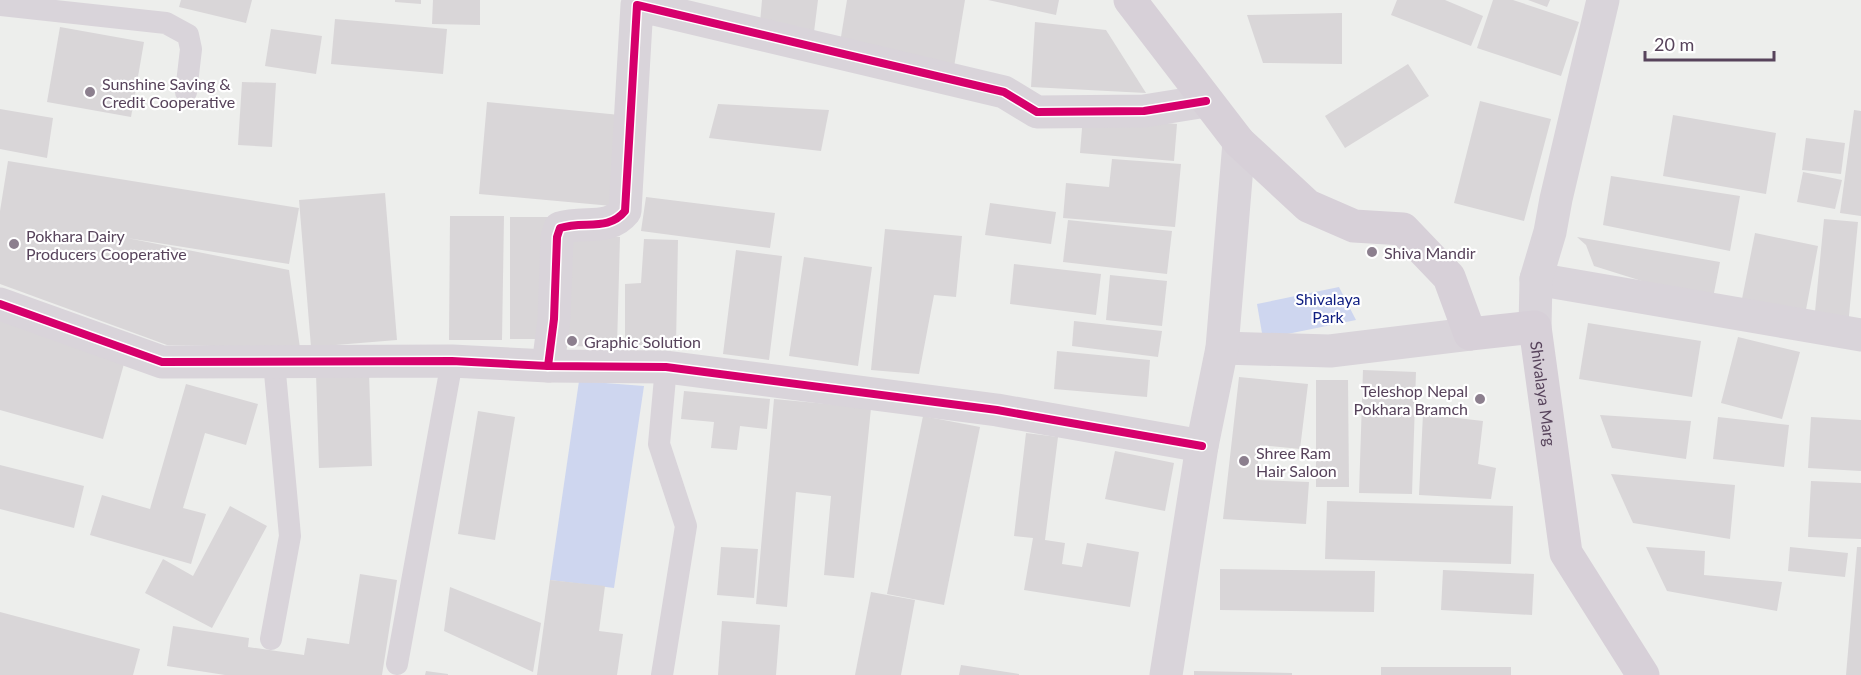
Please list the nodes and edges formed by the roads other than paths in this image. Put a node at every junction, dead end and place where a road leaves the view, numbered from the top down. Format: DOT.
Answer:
graph roads {
  1 [pos="1130,0"];
  2 [pos="1603,0"];
  3 [pos="0,5"];
  4 [pos="186,92"];
  5 [pos="1206,101"];
  6 [pos="1239,142"];
  7 [pos="1536,279"];
  8 [pos="0,304"];
  9 [pos="1535,327"];
  10 [pos="1470,334"];
  11 [pos="1861,335"];
  12 [pos="1222,348"];
  13 [pos="274,362"];
  14 [pos="452,362"];
  15 [pos="548,366"];
  16 [pos="666,367"];
  17 [pos="1202,446"];
  18 [pos="271,639"];
  19 [pos="397,664"];
  20 [pos="662,675"];
  21 [pos="1166,675"];
  22 [pos="1643,675"];
  1 -- 5 [label="main road"];
  2 -- 7 [label="street"];
  3 -- 4 [label="lane"];
  5 -- 6 [label="main road"];
  5 -- 15 [label="street"];
  6 -- 10 [label="main road"];
  6 -- 12 [label="street"];
  7 -- 9 [label="street"];
  7 -- 11 [label="street"];
  8 -- 13 [label="street"];
  9 -- 10 [label="main road, Shivalaya Marg"];
  9 -- 22 [label="main road, Shivalaya Marg"];
  10 -- 12 [label="street"];
  12 -- 17 [label="street"];
  13 -- 14 [label="street"];
  13 -- 18 [label="lane"];
  14 -- 15 [label="street"];
  14 -- 19 [label="lane"];
  15 -- 16 [label="street"];
  16 -- 17 [label="street"];
  16 -- 20 [label="lane"];
  17 -- 21 [label="street"];
}
